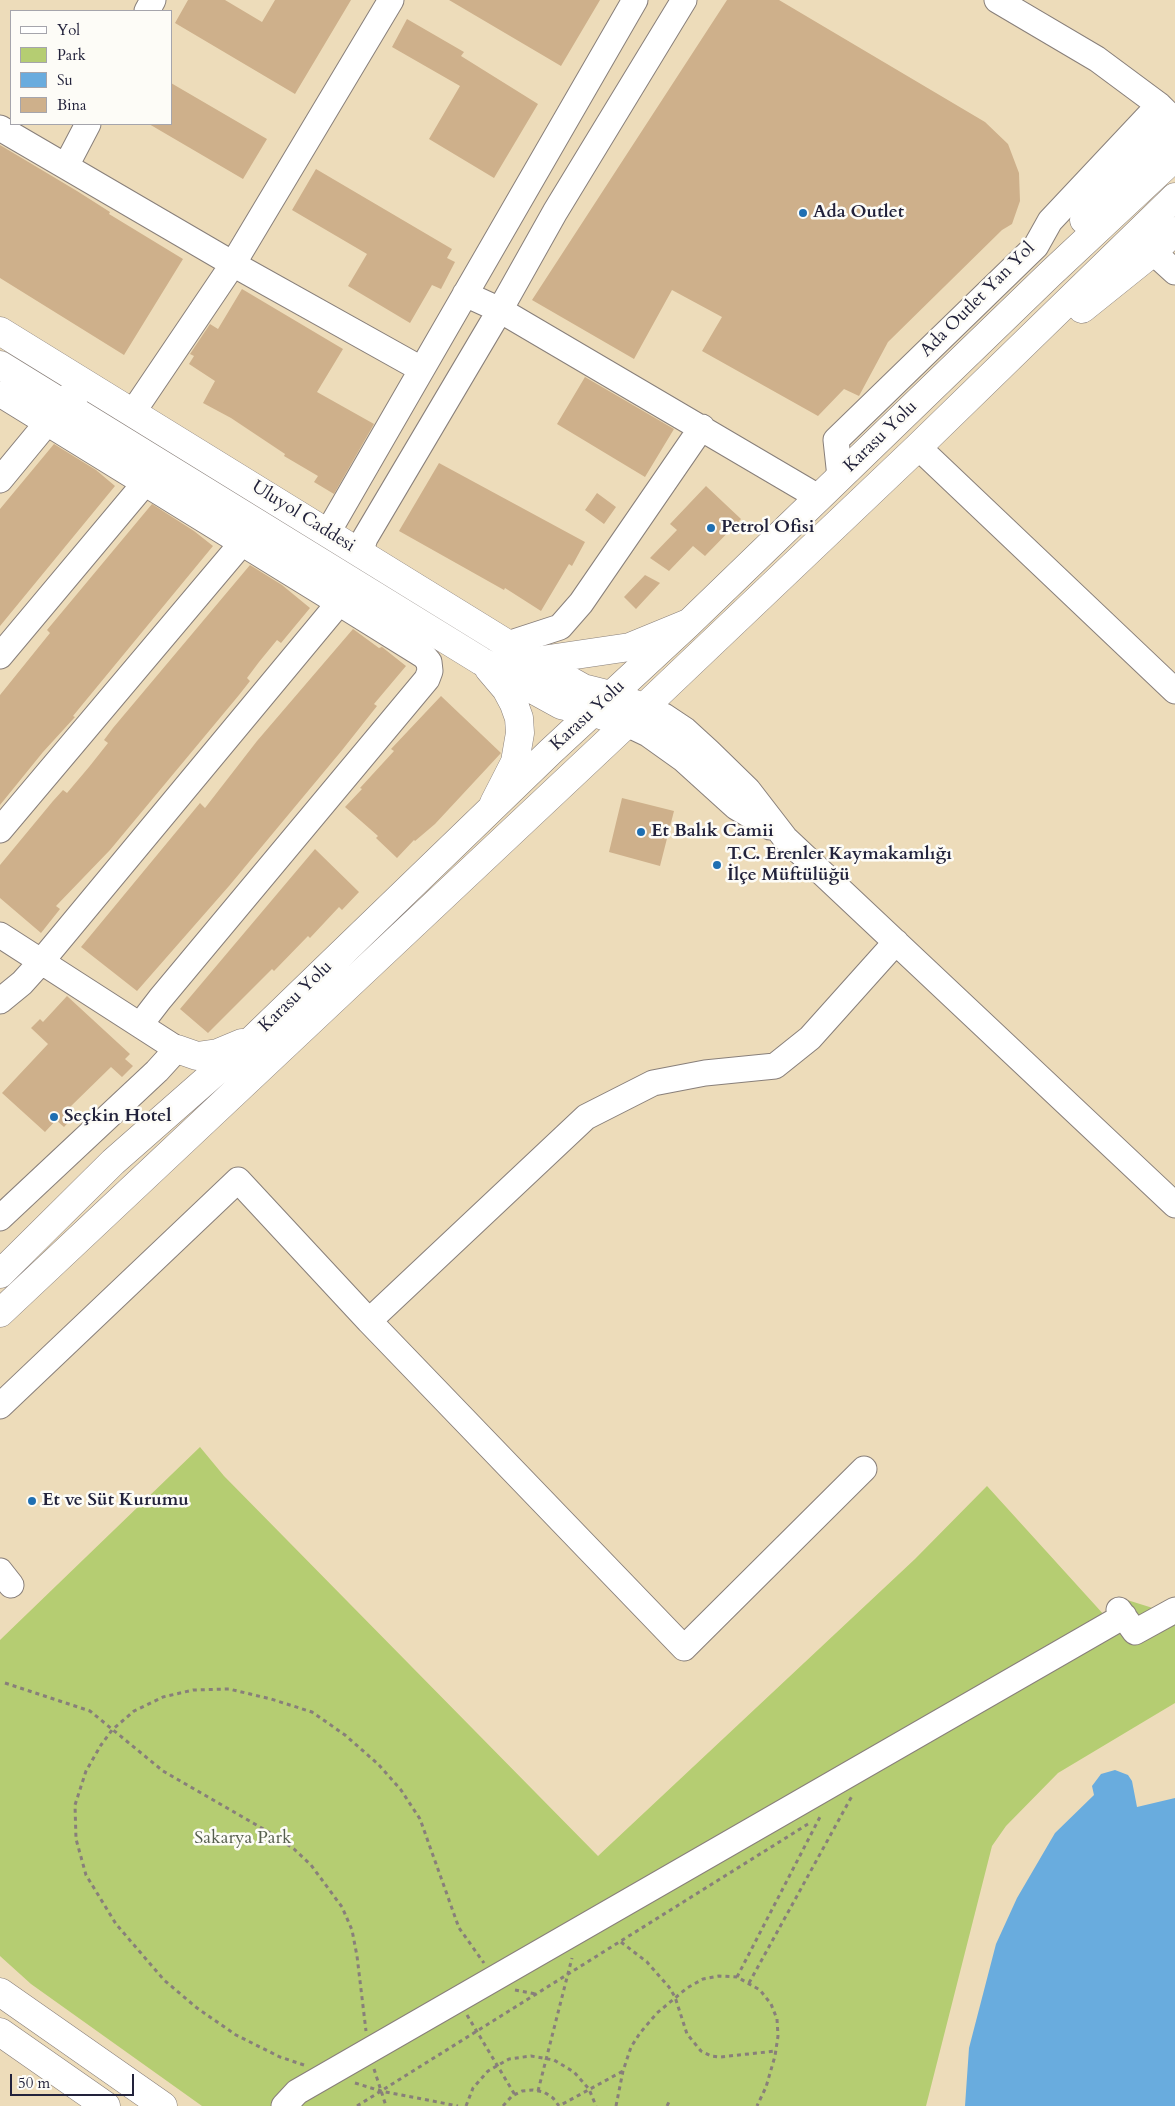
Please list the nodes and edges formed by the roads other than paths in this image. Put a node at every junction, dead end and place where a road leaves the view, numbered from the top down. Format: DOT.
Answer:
graph roads {
  1 [pos="391,0"];
  2 [pos="635,0"];
  3 [pos="684,0"];
  4 [pos="997,0"];
  5 [pos="1170,118"];
  6 [pos="87,125"];
  7 [pos="0,128"];
  8 [pos="1175,157"];
  9 [pos="66,166"];
  10 [pos="1175,197"];
  11 [pos="1175,231"];
  12 [pos="1153,252"];
  13 [pos="233,264"];
  14 [pos="1175,272"];
  15 [pos="465,294"];
  16 [pos="500,310"];
  17 [pos="0,331"];
  18 [pos="0,366"];
  19 [pos="422,369"];
  20 [pos="0,394"];
  21 [pos="920,400"];
  22 [pos="133,412"];
  23 [pos="54,413"];
  24 [pos="949,416"];
  25 [pos="702,427"];
  26 [pos="918,447"];
  27 [pos="840,477"];
  28 [pos="0,480"];
  29 [pos="145,483"];
  30 [pos="818,498"];
  31 [pos="328,532"];
  32 [pos="242,543"];
  33 [pos="350,574"];
  34 [pos="688,624"];
  35 [pos="508,644"];
  36 [pos="0,656"];
  37 [pos="481,660"];
  38 [pos="535,661"];
  39 [pos="1175,691"];
  40 [pos="601,703"];
  41 [pos="635,715"];
  42 [pos="488,812"];
  43 [pos="0,830"];
  44 [pos="0,935"];
  45 [pos="896,942"];
  46 [pos="42,961"];
  47 [pos="0,1001"];
  48 [pos="140,1025"];
  49 [pos="253,1039"];
  50 [pos="176,1049"];
  51 [pos="1175,1205"];
  52 [pos="0,1218"];
  53 [pos="0,1274"];
  54 [pos="0,1313"];
  55 [pos="369,1321"];
  56 [pos="0,1406"];
  57 [pos="864,1469"];
  58 [pos="1175,1610"];
  59 [pos="0,1977"];
  60 [pos="0,1992"];
  61 [pos="0,2032"];
  62 [pos="0,2038"];
  63 [pos="85,2050"];
  64 [pos="57,2071"];
  65 [pos="106,2106"];
  66 [pos="163,2106"];
  67 [pos="284,2106"];
  1 -- 13 [label="street"];
  2 -- 15 [label="street"];
  3 -- 16 [label="street"];
  4 -- 5 [label="street"];
  5 -- 21 [label="main road"];
  5 -- 27 [label="street, Ada Outlet Yan Yol"];
  6 -- 9 [label="street"];
  7 -- 9 [label="street"];
  8 -- 21 [label="main road, Karasu Yolu"];
  9 -- 13 [label="street"];
  10 -- 24 [label="main road, Karasu Yolu"];
  11 -- 12 [label="main road"];
  12 -- 14 [label="street"];
  12 -- 24 [label="main road"];
  13 -- 19 [label="street"];
  13 -- 22 [label="street"];
  15 -- 16 [label="street"];
  15 -- 19 [label="street"];
  16 -- 25 [label="street"];
  16 -- 33 [label="street"];
  17 -- 22 [label="main road, Uluyol Caddesi"];
  18 -- 23 [label="main road, Uluyol Caddesi"];
  19 -- 31 [label="street"];
  20 -- 23 [label="street"];
  21 -- 27 [label="main road, Karasu Yolu"];
  22 -- 23 [label="main road"];
  22 -- 31 [label="main road, Uluyol Caddesi"];
  23 -- 28 [label="street"];
  23 -- 29 [label="street"];
  23 -- 33 [label="main road, Uluyol Caddesi"];
  24 -- 26 [label="main road, Karasu Yolu"];
  25 -- 30 [label="street"];
  25 -- 35 [label="street"];
  26 -- 39 [label="street"];
  26 -- 41 [label="main road, Karasu Yolu"];
  27 -- 30 [label="main road, Karasu Yolu"];
  29 -- 32 [label="street"];
  29 -- 36 [label="street"];
  30 -- 34 [label="main road, Karasu Yolu"];
  31 -- 33 [label="main road, Uluyol Caddesi"];
  32 -- 33 [label="street"];
  32 -- 43 [label="street"];
  33 -- 35 [label="main road, Uluyol Caddesi"];
  33 -- 37 [label="main road, Uluyol Caddesi"];
  33 -- 46 [label="street"];
  33 -- 48 [label="street"];
  34 -- 38 [label="main road"];
  34 -- 40 [label="main road, Karasu Yolu"];
  35 -- 38 [label="main road, Uluyol Caddesi"];
  37 -- 40 [label="main road, Uluyol Caddesi"];
  37 -- 42 [label="main road"];
  38 -- 40 [label="main road, Uluyol Caddesi"];
  40 -- 41 [label="main road"];
  40 -- 42 [label="main road, Karasu Yolu"];
  41 -- 45 [label="street"];
  41 -- 54 [label="main road, Karasu Yolu"];
  42 -- 49 [label="main road, Karasu Yolu"];
  44 -- 46 [label="street"];
  45 -- 51 [label="street"];
  45 -- 55 [label="street"];
  46 -- 47 [label="street"];
  46 -- 48 [label="street"];
  48 -- 50 [label="street"];
  49 -- 50 [label="main road"];
  49 -- 53 [label="main road, Karasu Yolu"];
  50 -- 52 [label="street"];
  55 -- 56 [label="street"];
  55 -- 57 [label="street"];
  58 -- 67 [label="street"];
  59 -- 63 [label="main road"];
  60 -- 63 [label="main road"];
  61 -- 64 [label="main road"];
  62 -- 64 [label="main road"];
  63 -- 66 [label="main road"];
  64 -- 65 [label="main road"];
}
